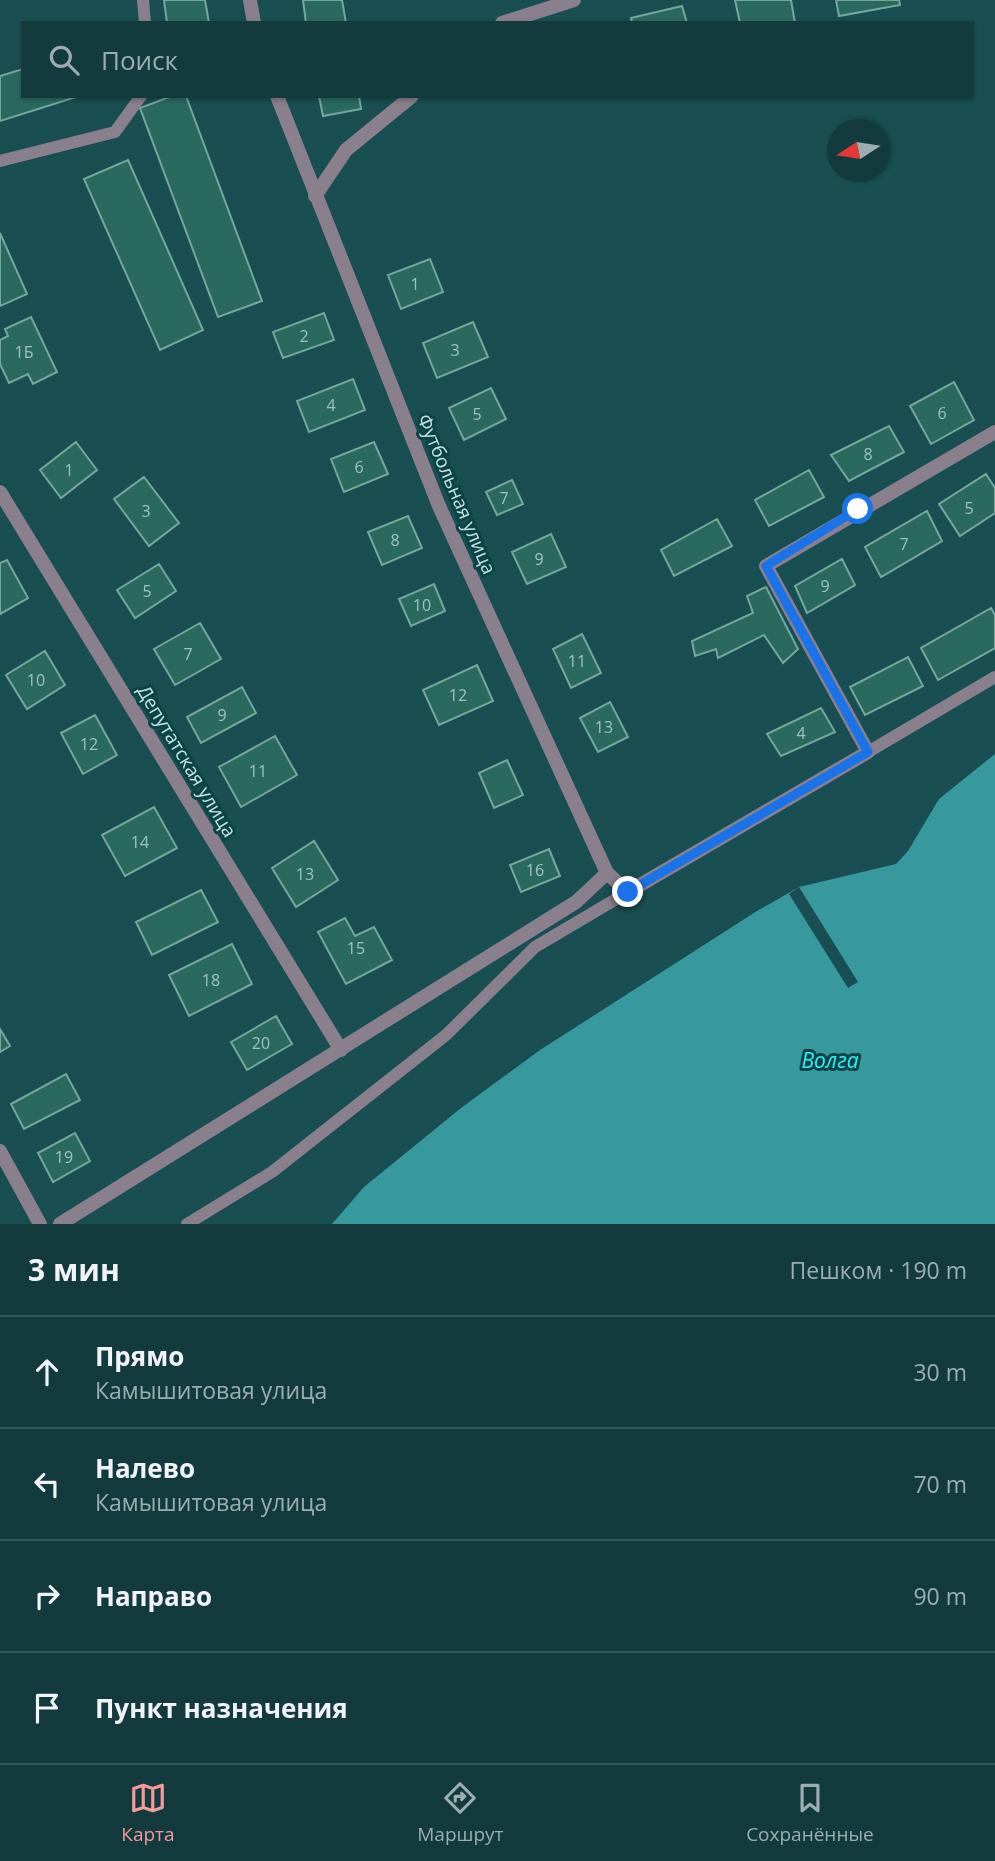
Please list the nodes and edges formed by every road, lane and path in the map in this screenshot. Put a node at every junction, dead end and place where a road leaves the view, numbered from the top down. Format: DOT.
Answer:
graph roads {
  1 [pos="143,0"];
  2 [pos="250,0"];
  3 [pos="574,0"];
  4 [pos="145,21"];
  5 [pos="254,21"];
  6 [pos="508,21"];
  7 [pos="140,98"];
  8 [pos="278,98"];
  9 [pos="410,98"];
  10 [pos="0,160"];
  11 [pos="315,196"];
  12 [pos="995,432"];
  13 [pos="0,492"];
  14 [pos="995,677"];
  15 [pos="868,752"];
  16 [pos="607,873"];
  17 [pos="628,892"];
  18 [pos="341,1050"];
  19 [pos="0,1151"];
  20 [pos="40,1224"];
  21 [pos="60,1224"];
  22 [pos="187,1224"];
  1 -- 4 [label="lane"];
  2 -- 5 [label="street"];
  3 -- 6 [label="street"];
  7 -- 10 [label="lane"];
  8 -- 11 [label="street, Футбольная улица"];
  9 -- 11 [label="street"];
  11 -- 16 [label="street, Футбольная улица"];
  12 -- 15 [label="street"];
  13 -- 18 [label="street, Депутатская улица"];
  14 -- 15 [label="lane"];
  15 -- 17 [label="street"];
  16 -- 17 [label="street, Футбольная улица"];
  16 -- 18 [label="street"];
  17 -- 22 [label="lane"];
  18 -- 21 [label="street"];
  19 -- 20 [label="street"];
}
